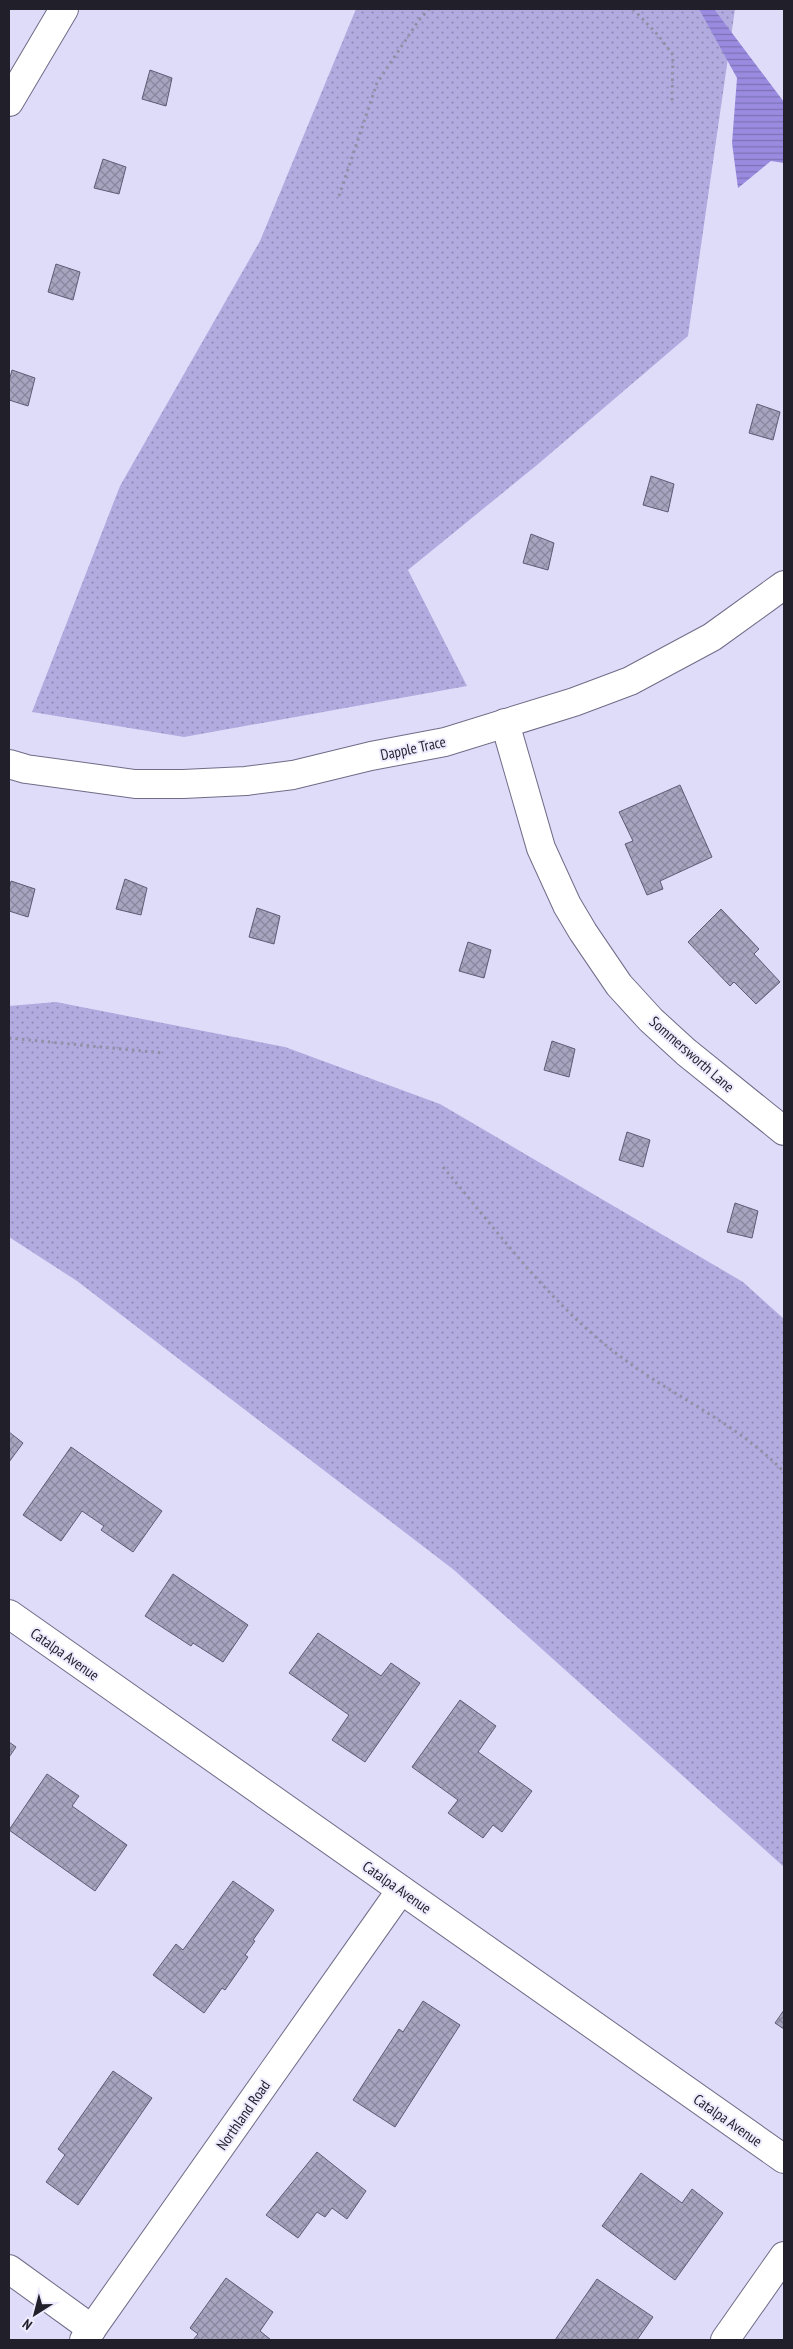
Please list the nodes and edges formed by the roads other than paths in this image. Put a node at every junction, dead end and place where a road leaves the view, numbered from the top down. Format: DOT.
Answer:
graph roads {
  1 [pos="64,9"];
  2 [pos="9,102"];
  3 [pos="784,585"];
  4 [pos="505,723"];
  5 [pos="9,764"];
  6 [pos="784,1131"];
  7 [pos="9,1614"];
  8 [pos="402,1890"];
  9 [pos="784,2160"];
  10 [pos="784,2256"];
  11 [pos="9,2269"];
  12 [pos="88,2334"];
  13 [pos="725,2340"];
  1 -- 2 [label="street"];
  3 -- 4 [label="street, Dapple Trace"];
  4 -- 5 [label="street, Dapple Trace"];
  4 -- 6 [label="street, Sommersworth Lane"];
  7 -- 8 [label="street, Catalpa Avenue"];
  8 -- 9 [label="street, Catalpa Avenue"];
  8 -- 12 [label="street, Northland Road"];
  10 -- 13 [label="street"];
  11 -- 12 [label="street"];
}
